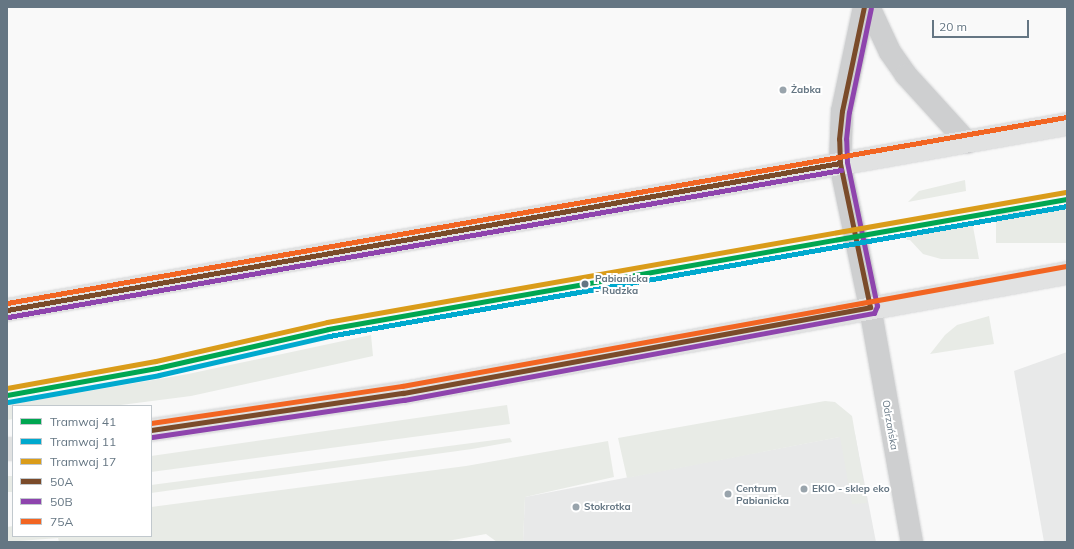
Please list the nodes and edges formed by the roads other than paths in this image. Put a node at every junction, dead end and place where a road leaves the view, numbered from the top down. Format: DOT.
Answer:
graph roads {
  1 [pos="864,7"];
  2 [pos="869,7"];
  3 [pos="1067,124"];
  4 [pos="967,142"];
  5 [pos="840,163"];
  6 [pos="1067,273"];
  7 [pos="870,307"];
  8 [pos="7,310"];
  9 [pos="152,430"];
  10 [pos="912,542"];
  1 -- 5 [label="street, Odrzańska"];
  2 -- 4 [label="street"];
  3 -- 4 [label="main road"];
  4 -- 5 [label="main road"];
  5 -- 7 [label="street, Odrzańska"];
  5 -- 8 [label="main road"];
  6 -- 7 [label="main road"];
  7 -- 9 [label="main road"];
  7 -- 10 [label="street, Odrzańska"];
}
